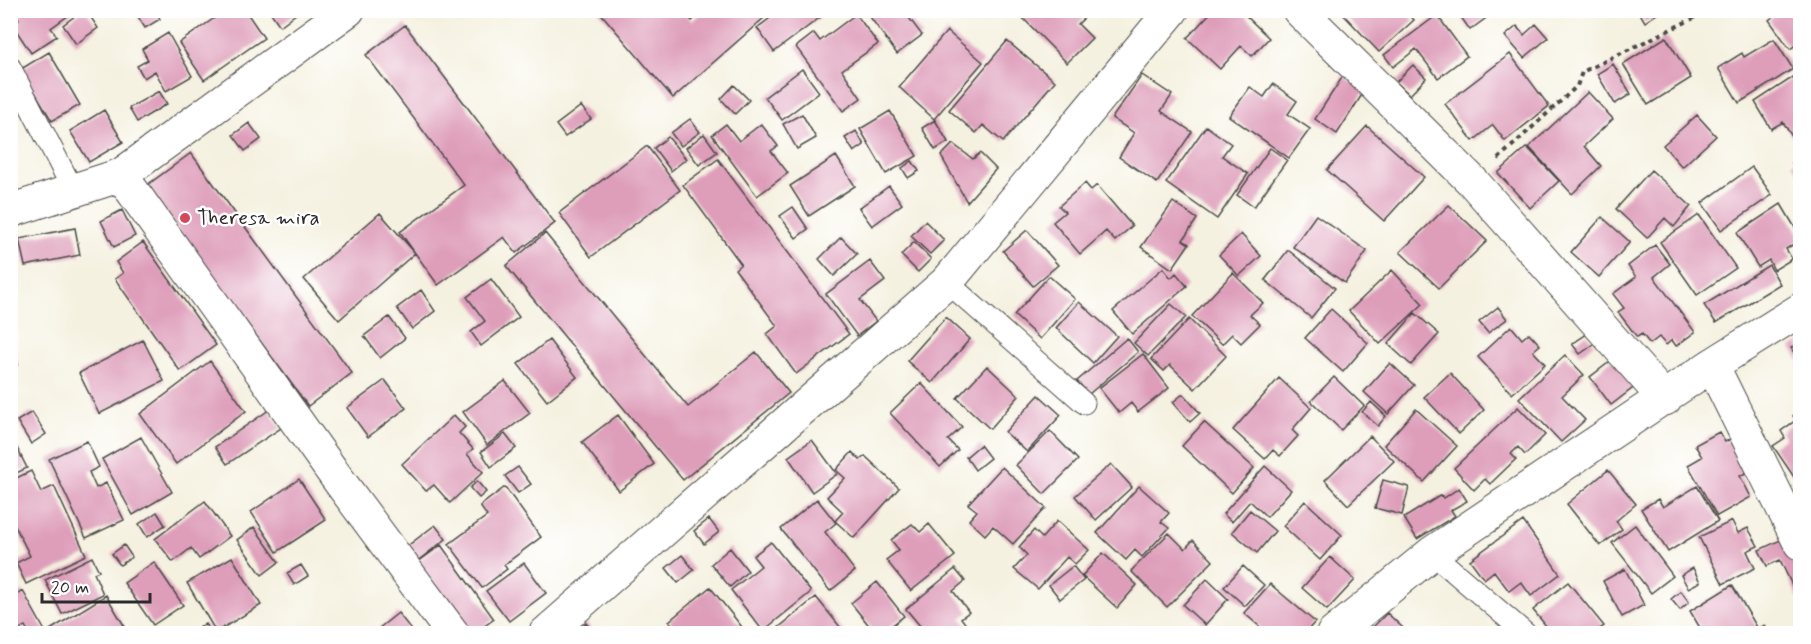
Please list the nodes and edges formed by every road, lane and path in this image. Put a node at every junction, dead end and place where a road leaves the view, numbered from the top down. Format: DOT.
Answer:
graph roads {
  1 [pos="1172,10"];
  2 [pos="1711,10"];
  3 [pos="1303,12"];
  4 [pos="332,15"];
  5 [pos="10,67"];
  6 [pos="121,175"];
  7 [pos="1473,182"];
  8 [pos="73,190"];
  9 [pos="10,211"];
  10 [pos="948,282"];
  11 [pos="1800,310"];
  12 [pos="1712,365"];
  13 [pos="1665,399"];
  14 [pos="1084,403"];
  15 [pos="1800,543"];
  16 [pos="1432,553"];
  17 [pos="453,633"];
  18 [pos="545,633"];
  19 [pos="1333,633"];
  20 [pos="1526,633"];
  1 -- 10 [label="street"];
  2 -- 7 [label="path"];
  3 -- 7 [label="street"];
  4 -- 6 [label="street"];
  5 -- 8 [label="lane"];
  6 -- 8 [label="street"];
  6 -- 17 [label="street"];
  7 -- 13 [label="street"];
  8 -- 9 [label="street"];
  10 -- 14 [label="lane"];
  10 -- 18 [label="street"];
  11 -- 12 [label="street"];
  12 -- 13 [label="street"];
  12 -- 15 [label="street"];
  13 -- 16 [label="street"];
  16 -- 19 [label="street"];
  16 -- 20 [label="lane"];
}
